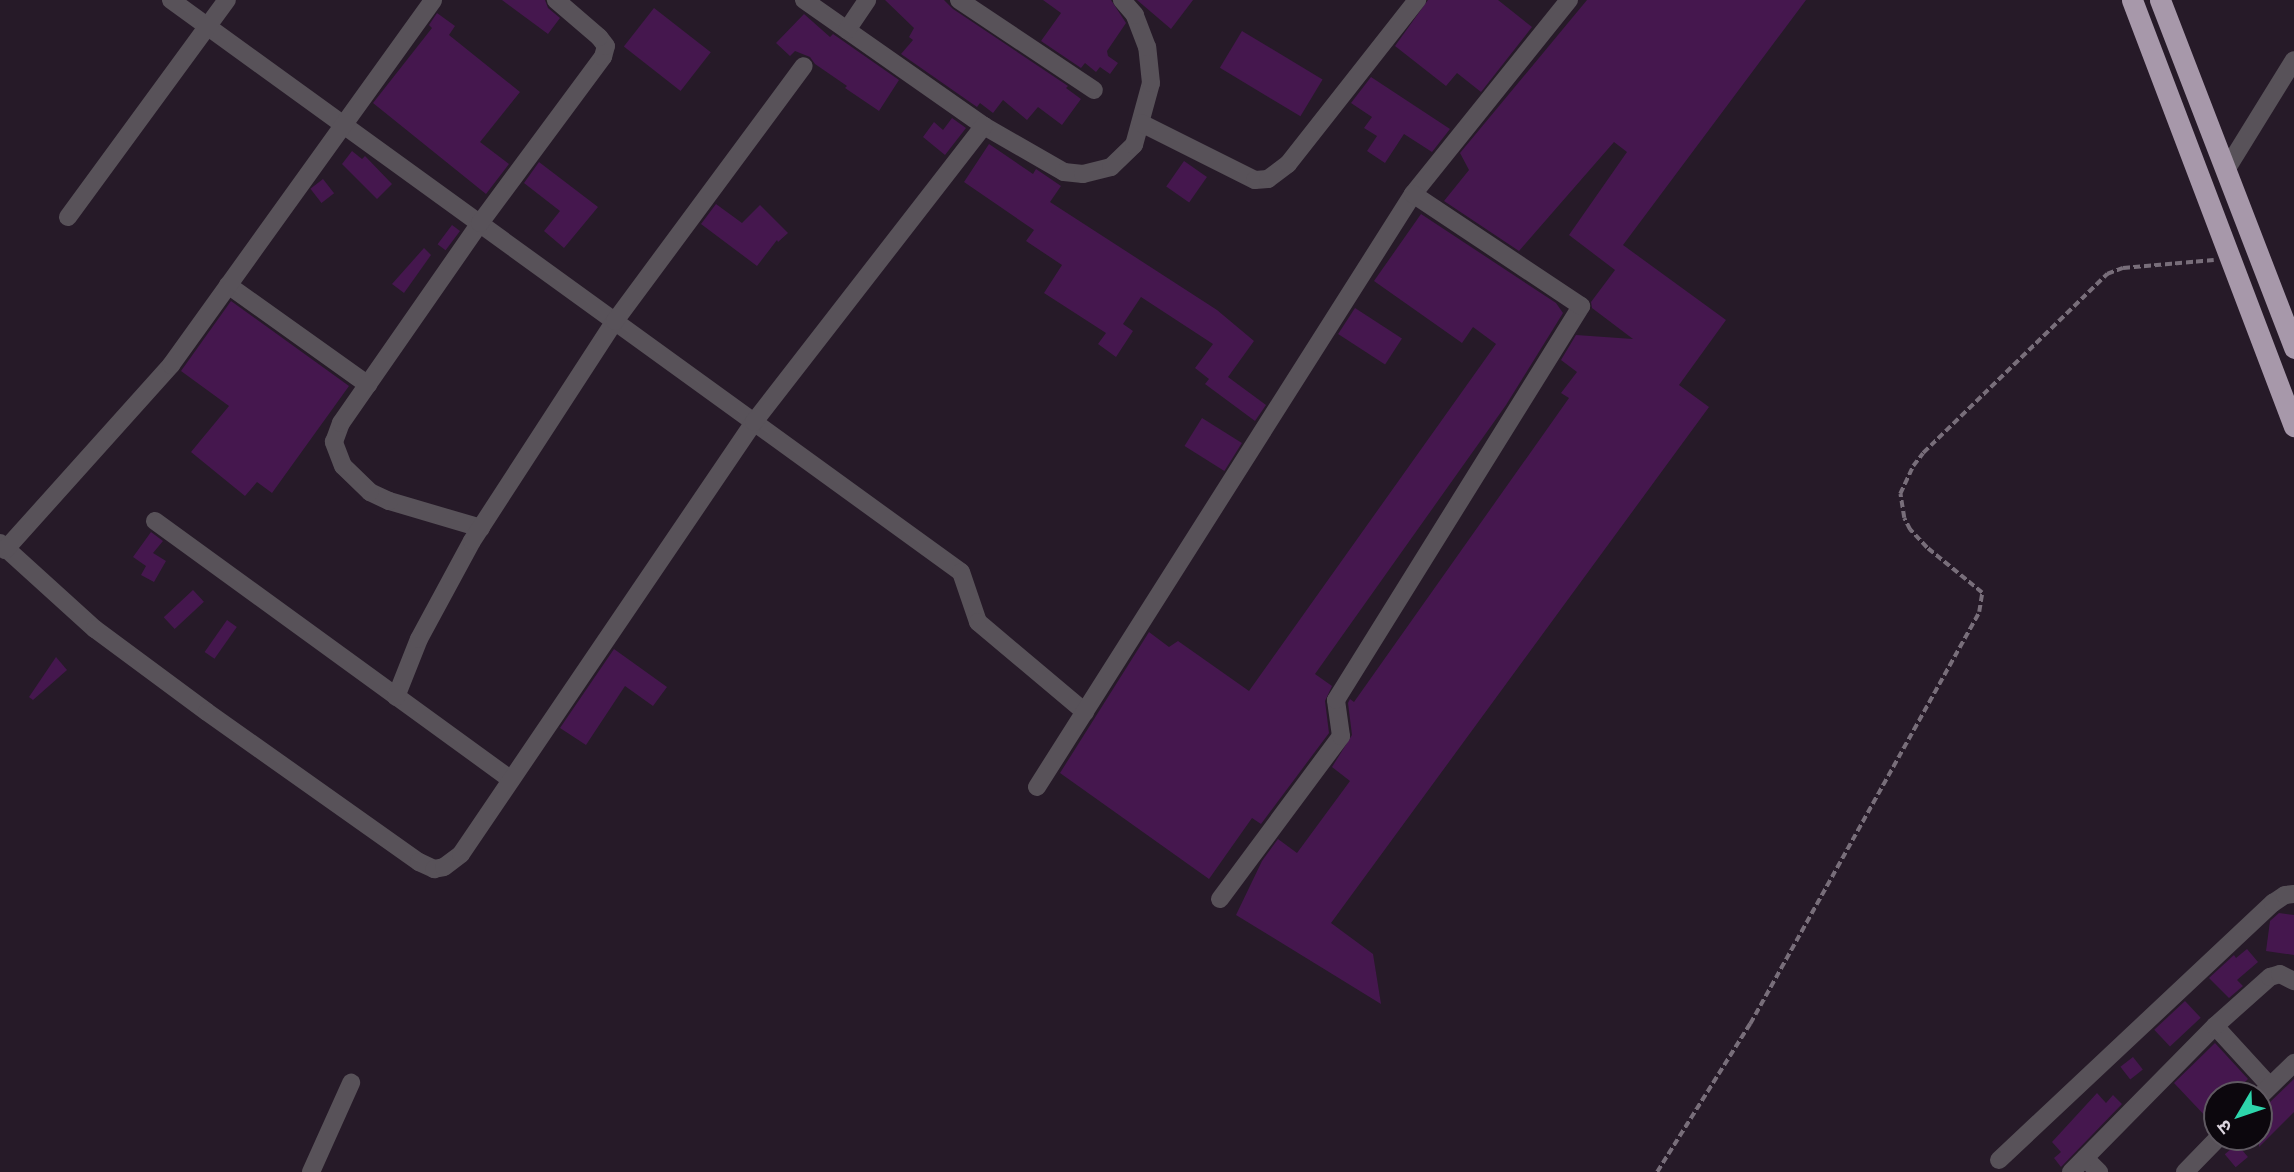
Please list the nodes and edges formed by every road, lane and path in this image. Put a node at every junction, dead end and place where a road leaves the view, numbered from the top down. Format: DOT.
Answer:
graph roads {
  1 [pos="171,0"];
  2 [pos="227,0"];
  3 [pos="433,0"];
  4 [pos="556,0"];
  5 [pos="804,0"];
  6 [pos="867,0"];
  7 [pos="959,0"];
  8 [pos="1122,0"];
  9 [pos="1417,0"];
  10 [pos="1569,0"];
  11 [pos="2132,0"];
  12 [pos="2160,0"];
  13 [pos="208,26"];
  14 [pos="847,30"];
  15 [pos="2294,60"];
  16 [pos="804,66"];
  17 [pos="1094,90"];
  18 [pos="1141,123"];
  19 [pos="342,124"];
  20 [pos="984,126"];
  21 [pos="2226,170"];
  22 [pos="1413,194"];
  23 [pos="68,217"];
  24 [pos="480,223"];
  25 [pos="2231,258"];
  26 [pos="228,285"];
  27 [pos="615,321"];
  28 [pos="2294,348"];
  29 [pos="368,385"];
  30 [pos="754,422"];
  31 [pos="2294,426"];
  32 [pos="155,521"];
  33 [pos="481,528"];
  34 [pos="3,547"];
  35 [pos="396,697"];
  36 [pos="1085,712"];
  37 [pos="511,780"];
  38 [pos="1037,787"];
  39 [pos="2294,894"];
  40 [pos="1220,899"];
  41 [pos="2294,981"];
  42 [pos="2215,1026"];
  43 [pos="2294,1063"];
  44 [pos="2257,1081"];
  45 [pos="351,1083"];
  46 [pos="2273,1083"];
  47 [pos="2206,1151"];
  48 [pos="2085,1158"];
  49 [pos="1999,1160"];
  50 [pos="312,1172"];
  51 [pos="1657,1172"];
  52 [pos="2071,1172"];
  53 [pos="2099,1172"];
  54 [pos="2186,1172"];
  1 -- 13 [label="street"];
  2 -- 13 [label="street"];
  3 -- 19 [label="street"];
  4 -- 24 [label="street"];
  5 -- 14 [label="street"];
  6 -- 14 [label="street"];
  7 -- 17 [label="street"];
  8 -- 18 [label="street"];
  9 -- 18 [label="street"];
  10 -- 22 [label="street"];
  11 -- 25 [label="highway"];
  12 -- 21 [label="highway"];
  13 -- 19 [label="street"];
  13 -- 23 [label="street"];
  14 -- 20 [label="street"];
  15 -- 21 [label="street"];
  16 -- 27 [label="street"];
  18 -- 20 [label="street"];
  19 -- 24 [label="street"];
  19 -- 26 [label="street"];
  20 -- 30 [label="street"];
  21 -- 28 [label="highway"];
  22 -- 36 [label="street"];
  22 -- 40 [label="street"];
  24 -- 27 [label="street"];
  24 -- 29 [label="street"];
  25 -- 31 [label="highway"];
  25 -- 51 [label="path"];
  26 -- 29 [label="street"];
  26 -- 34 [label="street"];
  27 -- 30 [label="street"];
  27 -- 33 [label="street"];
  29 -- 33 [label="street"];
  30 -- 36 [label="street"];
  30 -- 37 [label="street"];
  32 -- 35 [label="street"];
  33 -- 35 [label="street"];
  34 -- 37 [label="street"];
  35 -- 37 [label="street"];
  36 -- 38 [label="street"];
  39 -- 49 [label="street"];
  41 -- 42 [label="street"];
  42 -- 44 [label="street"];
  42 -- 48 [label="street"];
  43 -- 46 [label="street"];
  45 -- 50 [label="street"];
  47 -- 54 [label="street"];
  48 -- 52 [label="street"];
  48 -- 53 [label="street"];
}
